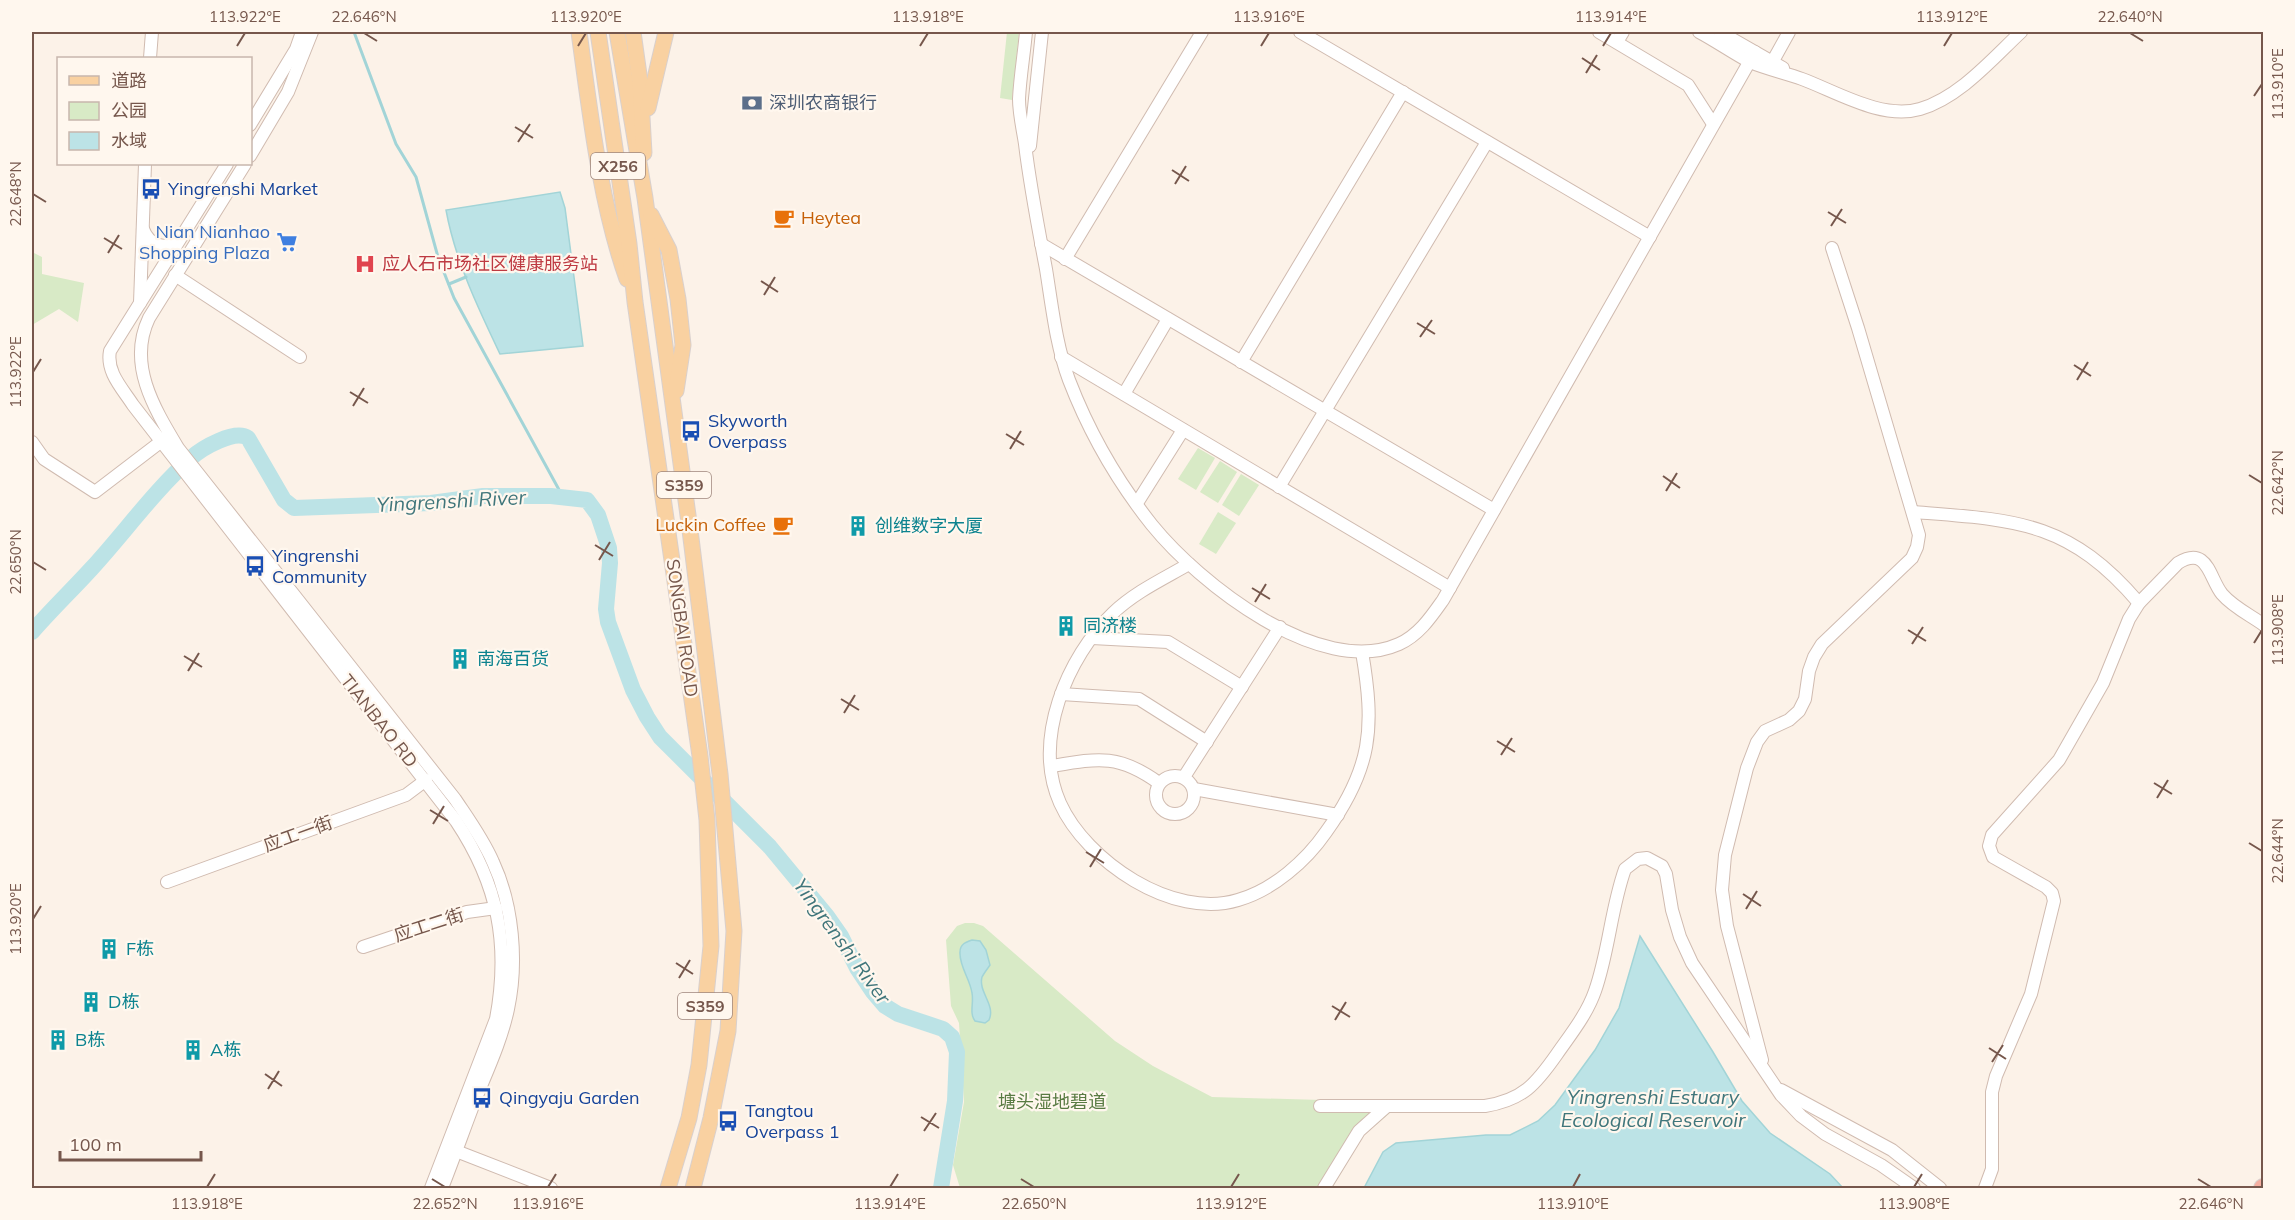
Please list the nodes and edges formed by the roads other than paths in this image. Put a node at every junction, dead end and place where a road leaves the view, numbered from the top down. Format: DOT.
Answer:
graph roads {
  1 [pos="152,32"];
  2 [pos="302,32"];
  3 [pos="312,32"];
  4 [pos="569,32"];
  5 [pos="579,32"];
  6 [pos="598,32"];
  7 [pos="617,32"];
  8 [pos="633,32"];
  9 [pos="666,32"];
  10 [pos="1026,32"];
  11 [pos="1042,32"];
  12 [pos="1202,32"];
  13 [pos="1300,32"];
  14 [pos="1599,32"];
  15 [pos="1699,32"];
  16 [pos="1720,32"];
  17 [pos="2021,32"];
  18 [pos="1784,33"];
  19 [pos="1620,37"];
  20 [pos="300,52"];
  21 [pos="150,57"];
  22 [pos="1753,57"];
  23 [pos="1770,65"];
  24 [pos="1403,92"];
  25 [pos="591,114"];
  26 [pos="252,122"];
  27 [pos="1713,124"];
  28 [pos="644,138"];
  29 [pos="1487,142"];
  30 [pos="252,153"];
  31 [pos="145,165"];
  32 [pos="226,165"];
  33 [pos="244,165"];
  34 [pos="1028,165"];
  35 [pos="645,202"];
  36 [pos="143,225"];
  37 [pos="181,237"];
  38 [pos="1650,237"];
  39 [pos="1041,244"];
  40 [pos="1832,248"];
  41 [pos="1065,259"];
  42 [pos="175,275"];
  43 [pos="635,302"];
  44 [pos="140,304"];
  45 [pos="1168,319"];
  46 [pos="300,357"];
  47 [pos="1061,357"];
  48 [pos="1241,362"];
  49 [pos="1124,394"];
  50 [pos="1325,411"];
  51 [pos="1183,430"];
  52 [pos="166,438"];
  53 [pos="32,442"];
  54 [pos="196,478"];
  55 [pos="1279,487"];
  56 [pos="1137,503"];
  57 [pos="1494,510"];
  58 [pos="1913,512"];
  59 [pos="1189,564"];
  60 [pos="1450,588"];
  61 [pos="2139,603"];
  62 [pos="2264,625"];
  63 [pos="1280,627"];
  64 [pos="1092,638"];
  65 [pos="1362,652"];
  66 [pos="1242,687"];
  67 [pos="1061,694"];
  68 [pos="1207,742"];
  69 [pos="1052,766"];
  70 [pos="1184,777"];
  71 [pos="426,780"];
  72 [pos="1159,783"];
  73 [pos="1194,789"];
  74 [pos="1338,815"];
  75 [pos="167,882"];
  76 [pos="496,908"];
  77 [pos="363,947"];
  78 [pos="1765,1070"];
  79 [pos="1776,1087"];
  80 [pos="1320,1106"];
  81 [pos="1387,1106"];
  82 [pos="456,1151"];
  83 [pos="430,1188"];
  84 [pos="442,1188"];
  85 [pos="551,1188"];
  86 [pos="668,1188"];
  87 [pos="693,1188"];
  88 [pos="1324,1188"];
  89 [pos="1914,1188"];
  90 [pos="1940,1188"];
  91 [pos="1986,1188"];
  1 -- 21 [label="street"];
  2 -- 20 [label="street"];
  3 -- 20 [label="street"];
  4 -- 25 [label="main road, S359"];
  5 -- 25 [label="main road, S359"];
  6 -- 43 [label="main road, SONGBAI ROAD / X256"];
  7 -- 35 [label="main road, SONGBAI ROAD / X256"];
  8 -- 28 [label="main road, S359"];
  9 -- 28 [label="main road, S359"];
  10 -- 34 [label="street"];
  11 -- 34 [label="street"];
  12 -- 41 [label="street"];
  13 -- 24 [label="street"];
  14 -- 19 [label="street"];
  15 -- 22 [label="street"];
  16 -- 22 [label="street"];
  17 -- 23 [label="street"];
  18 -- 23 [label="street"];
  19 -- 27 [label="street"];
  20 -- 26 [label="street"];
  20 -- 30 [label="street"];
  22 -- 23 [label="street"];
  22 -- 27 [label="street"];
  24 -- 29 [label="street"];
  24 -- 48 [label="street"];
  25 -- 43 [label="main road, S359"];
  27 -- 38 [label="street"];
  28 -- 35 [label="main road, S359"];
  29 -- 38 [label="street"];
  29 -- 50 [label="street"];
  31 -- 36 [label="street"];
  32 -- 37 [label="street"];
  33 -- 42 [label="street, TIANBAO RD"];
  34 -- 39 [label="street"];
  35 -- 87 [label="main road, SONGBAI ROAD / S359"];
  36 -- 37 [label="street"];
  36 -- 44 [label="street"];
  37 -- 44 [label="street"];
  38 -- 57 [label="street"];
  39 -- 41 [label="street"];
  39 -- 47 [label="street"];
  40 -- 58 [label="street"];
  41 -- 45 [label="street"];
  42 -- 46 [label="street"];
  42 -- 52 [label="street, TIANBAO RD"];
  43 -- 86 [label="main road, SONGBAI ROAD / S359"];
  44 -- 52 [label="street, TIANBAO RD"];
  45 -- 48 [label="street"];
  45 -- 49 [label="street"];
  47 -- 49 [label="street"];
  47 -- 56 [label="street"];
  48 -- 50 [label="street"];
  49 -- 51 [label="street"];
  50 -- 55 [label="street"];
  50 -- 57 [label="street"];
  51 -- 55 [label="street"];
  51 -- 56 [label="street"];
  52 -- 53 [label="street"];
  52 -- 54 [label="street, TIANBAO RD"];
  54 -- 71 [label="street, TIANBAO RD"];
  54 -- 82 [label="street, TIANBAO RD"];
  55 -- 60 [label="street"];
  56 -- 59 [label="street"];
  57 -- 60 [label="street"];
  58 -- 61 [label="street"];
  58 -- 78 [label="street"];
  59 -- 63 [label="street"];
  59 -- 64 [label="street"];
  60 -- 65 [label="street"];
  61 -- 62 [label="street"];
  61 -- 91 [label="street"];
  63 -- 65 [label="street"];
  63 -- 66 [label="street"];
  64 -- 66 [label="street"];
  64 -- 67 [label="street"];
  65 -- 74 [label="street"];
  66 -- 68 [label="street"];
  67 -- 68 [label="street"];
  67 -- 69 [label="street"];
  68 -- 70 [label="street"];
  69 -- 72 [label="street"];
  69 -- 74 [label="street"];
  70 -- 72 [label="street"];
  70 -- 73 [label="street"];
  71 -- 75 [label="street, 应工一街"];
  71 -- 76 [label="street, TIANBAO RD"];
  72 -- 73 [label="street"];
  73 -- 74 [label="street"];
  76 -- 77 [label="street, 应工二街"];
  76 -- 83 [label="street, TIANBAO RD"];
  78 -- 79 [label="street"];
  78 -- 81 [label="street"];
  79 -- 89 [label="street"];
  79 -- 90 [label="street"];
  80 -- 81 [label="street"];
  81 -- 88 [label="street"];
  82 -- 84 [label="street, TIANBAO RD"];
  82 -- 85 [label="street"];
}
